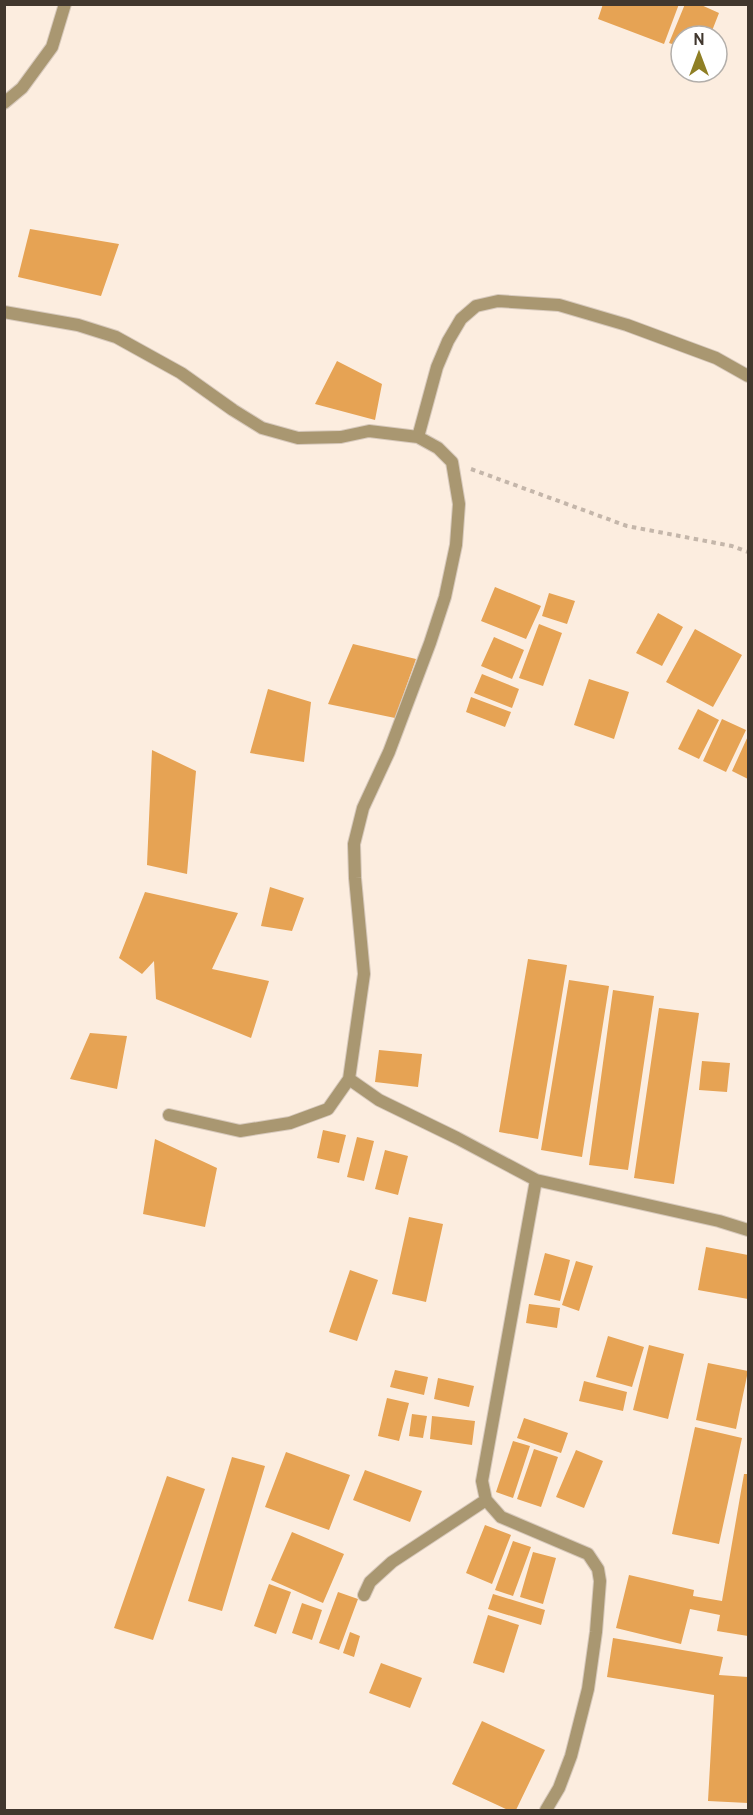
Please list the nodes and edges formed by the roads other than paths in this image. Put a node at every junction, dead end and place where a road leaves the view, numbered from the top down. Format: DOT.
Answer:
graph roads {
  1 [pos="64,4"];
  2 [pos="4,103"];
  3 [pos="4,312"];
  4 [pos="748,376"];
  5 [pos="418,437"];
  6 [pos="349,1079"];
  7 [pos="169,1115"];
  8 [pos="536,1180"];
  9 [pos="748,1230"];
  10 [pos="486,1500"];
  11 [pos="364,1595"];
  12 [pos="546,1810"];
  1 -- 2 [label="street"];
  3 -- 5 [label="street"];
  4 -- 5 [label="street"];
  5 -- 6 [label="street"];
  6 -- 7 [label="street"];
  6 -- 8 [label="street"];
  8 -- 9 [label="street"];
  8 -- 10 [label="street"];
  10 -- 11 [label="street"];
  10 -- 12 [label="street"];
}
